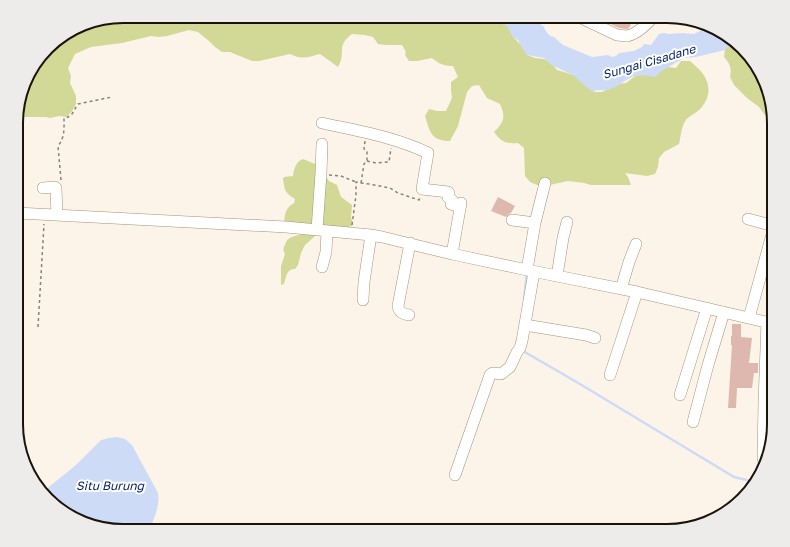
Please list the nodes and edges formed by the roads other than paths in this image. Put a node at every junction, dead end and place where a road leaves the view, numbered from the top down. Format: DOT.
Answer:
graph roads {
  1 [pos="592,23"];
  2 [pos="648,23"];
  3 [pos="322,123"];
  4 [pos="322,144"];
  5 [pos="545,183"];
  6 [pos="43,188"];
  7 [pos="57,211"];
  8 [pos="23,213"];
  9 [pos="748,219"];
  10 [pos="512,220"];
  11 [pos="567,222"];
  12 [pos="535,223"];
  13 [pos="767,225"];
  14 [pos="322,230"];
  15 [pos="371,235"];
  16 [pos="410,244"];
  17 [pos="636,244"];
  18 [pos="767,252"];
  19 [pos="452,254"];
  20 [pos="322,267"];
  21 [pos="531,271"];
  22 [pos="557,276"];
  23 [pos="621,289"];
  24 [pos="637,292"];
  25 [pos="363,300"];
  26 [pos="707,308"];
  27 [pos="724,312"];
  28 [pos="409,315"];
  29 [pos="749,318"];
  30 [pos="767,322"];
  31 [pos="525,325"];
  32 [pos="595,338"];
  33 [pos="767,366"];
  34 [pos="610,374"];
  35 [pos="680,395"];
  36 [pos="693,422"];
  37 [pos="763,451"];
  38 [pos="455,475"];
  1 -- 2 [label="street"];
  3 -- 19 [label="street"];
  4 -- 14 [label="street"];
  5 -- 12 [label="street"];
  6 -- 7 [label="street"];
  7 -- 8 [label="street"];
  7 -- 14 [label="street"];
  9 -- 13 [label="street"];
  10 -- 12 [label="street"];
  11 -- 22 [label="street"];
  12 -- 21 [label="street"];
  14 -- 15 [label="street"];
  14 -- 20 [label="street"];
  15 -- 16 [label="street"];
  15 -- 25 [label="street"];
  16 -- 19 [label="street"];
  16 -- 28 [label="street"];
  17 -- 23 [label="street"];
  18 -- 29 [label="street"];
  19 -- 21 [label="street"];
  21 -- 22 [label="street"];
  21 -- 31 [label="street"];
  22 -- 23 [label="street"];
  23 -- 24 [label="street"];
  24 -- 26 [label="street"];
  24 -- 34 [label="street"];
  26 -- 27 [label="street"];
  26 -- 35 [label="street"];
  27 -- 29 [label="street"];
  27 -- 36 [label="street"];
  29 -- 30 [label="street"];
  31 -- 32 [label="street"];
  31 -- 38 [label="street"];
  33 -- 37 [label="street"];
}
